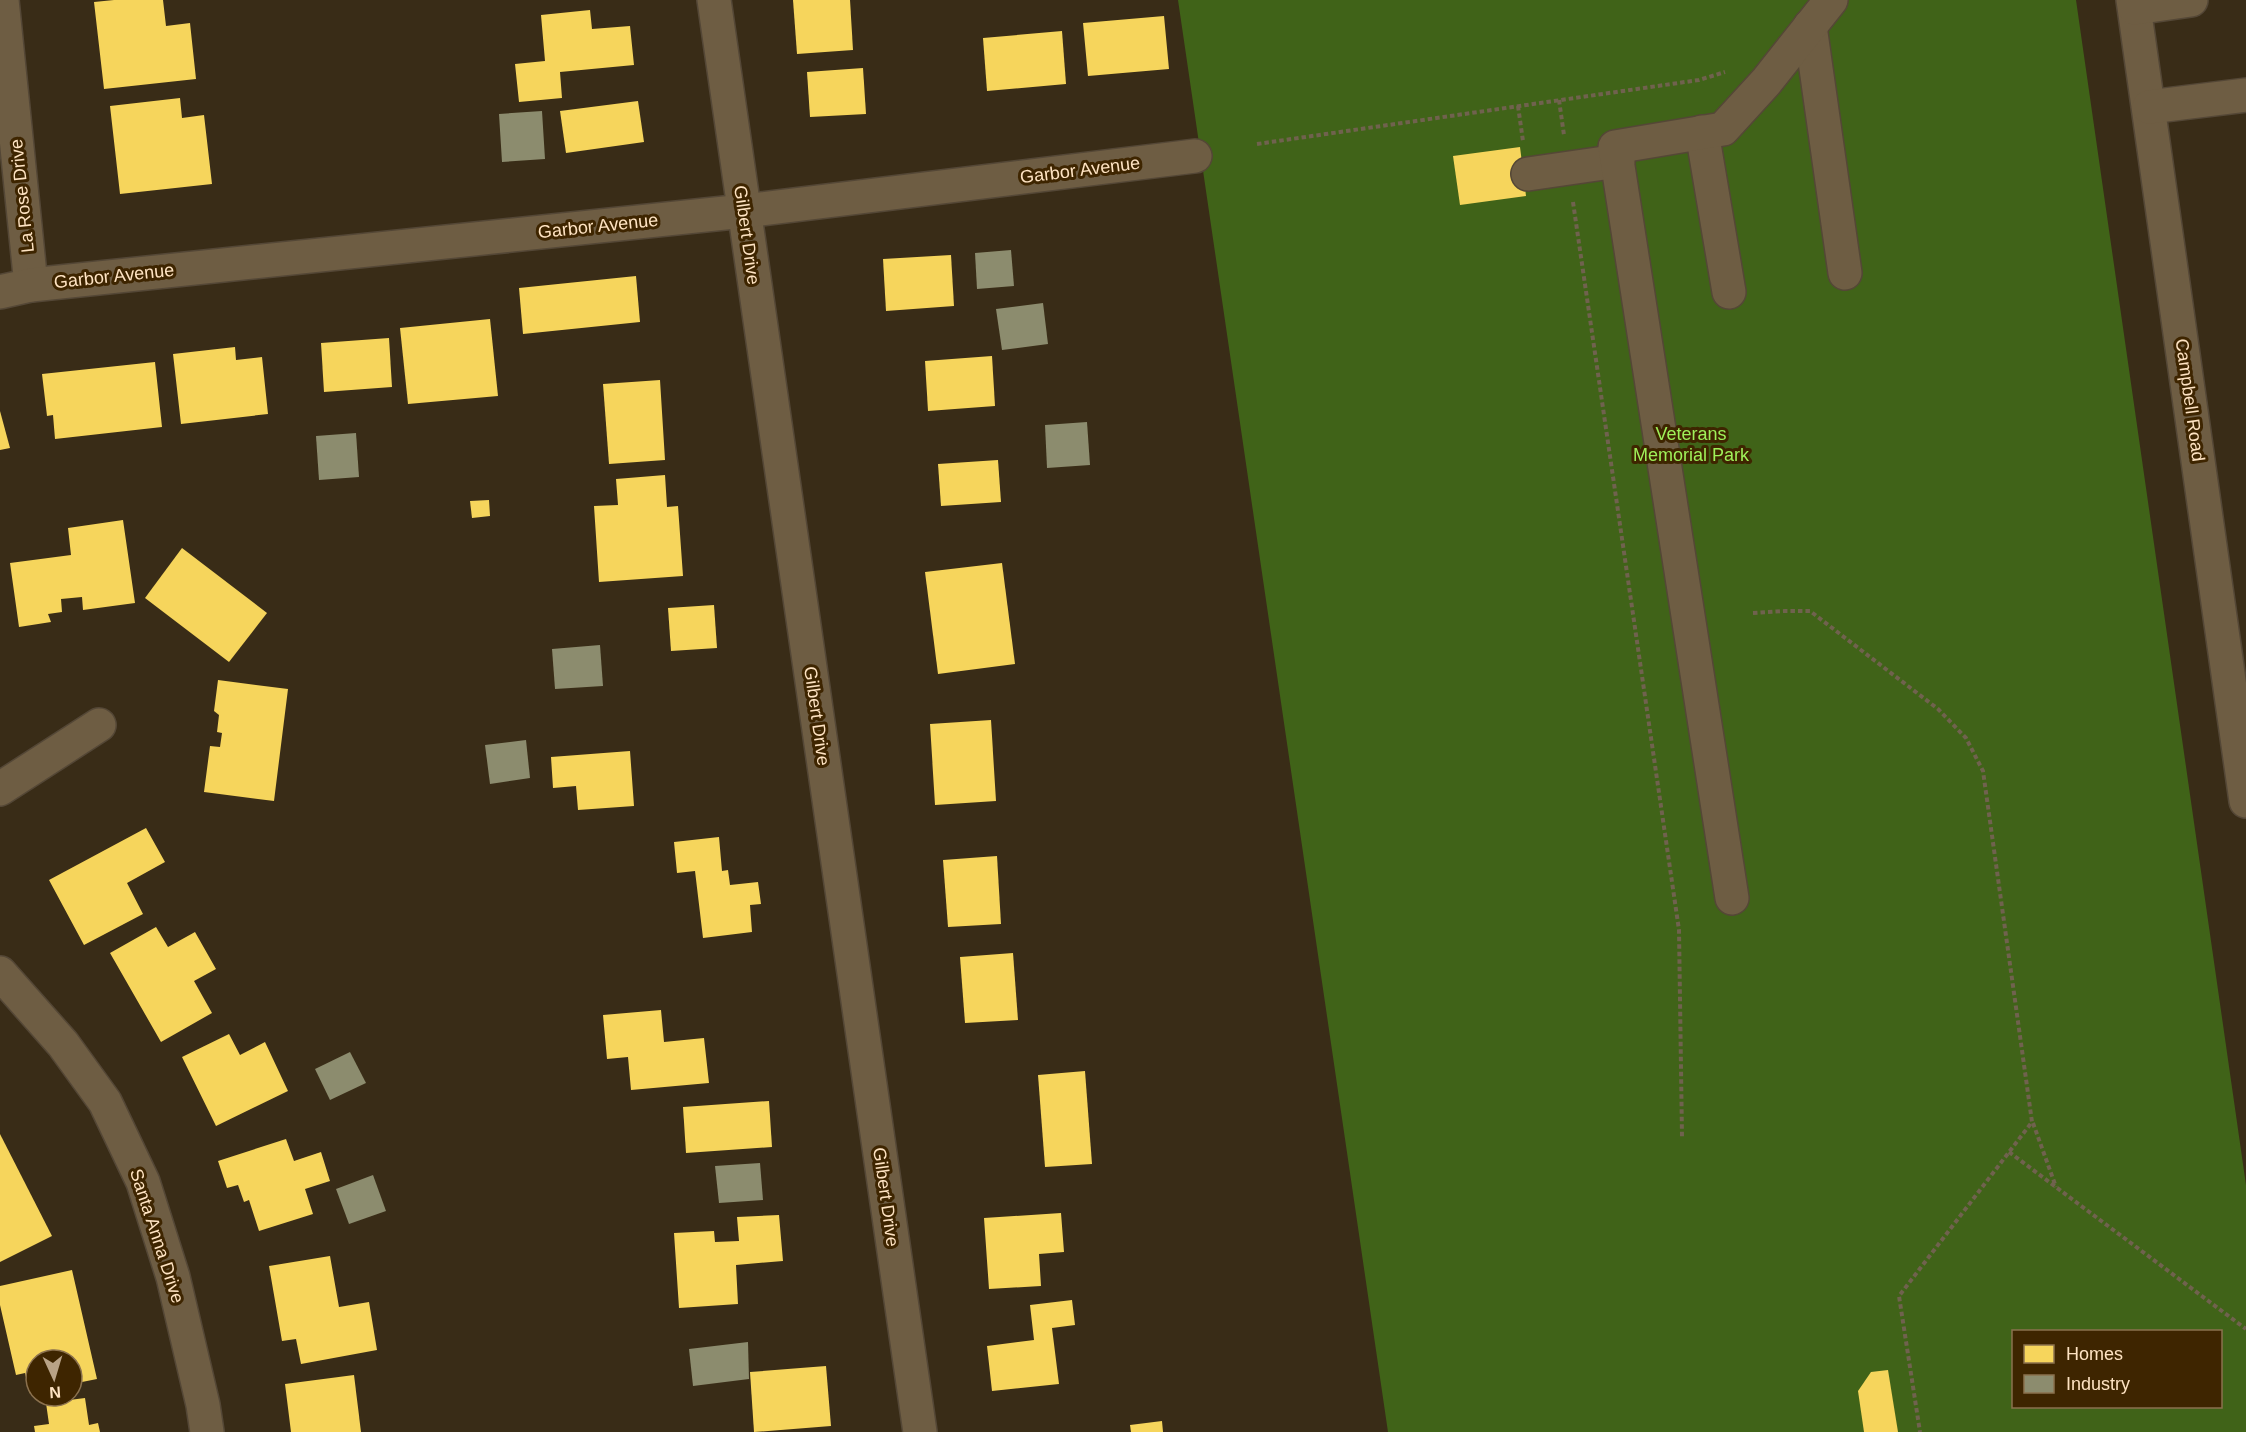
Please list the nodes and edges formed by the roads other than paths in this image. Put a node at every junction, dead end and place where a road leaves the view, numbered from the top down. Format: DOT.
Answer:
graph roads {
  1 [pos="2,0"];
  2 [pos="714,0"];
  3 [pos="1831,0"];
  4 [pos="2192,0"];
  5 [pos="2134,4"];
  6 [pos="1810,26"];
  7 [pos="2246,95"];
  8 [pos="2149,107"];
  9 [pos="1702,132"];
  10 [pos="1195,156"];
  11 [pos="1618,161"];
  12 [pos="1528,174"];
  13 [pos="744,211"];
  14 [pos="1845,273"];
  15 [pos="32,285"];
  16 [pos="0,292"];
  17 [pos="1729,292"];
  18 [pos="99,725"];
  19 [pos="0,789"];
  20 [pos="2246,801"];
  21 [pos="1732,898"];
  22 [pos="0,973"];
  23 [pos="207,1432"];
  24 [pos="920,1432"];
  1 -- 15 [label="street, La Rose Drive"];
  2 -- 13 [label="street, Gilbert Drive"];
  3 -- 6 [label="street"];
  4 -- 5 [label="street"];
  5 -- 8 [label="street, Campbell Road"];
  6 -- 9 [label="street"];
  6 -- 14 [label="street"];
  7 -- 8 [label="street"];
  8 -- 20 [label="street, Campbell Road"];
  9 -- 11 [label="street"];
  9 -- 17 [label="street"];
  10 -- 13 [label="street, Garbor Avenue"];
  11 -- 12 [label="street"];
  11 -- 21 [label="street"];
  13 -- 15 [label="street, Garbor Avenue"];
  13 -- 24 [label="street, Gilbert Drive"];
  15 -- 16 [label="street, Garbor Avenue"];
  18 -- 19 [label="street"];
  22 -- 23 [label="street, Santa Anna Drive"];
}
